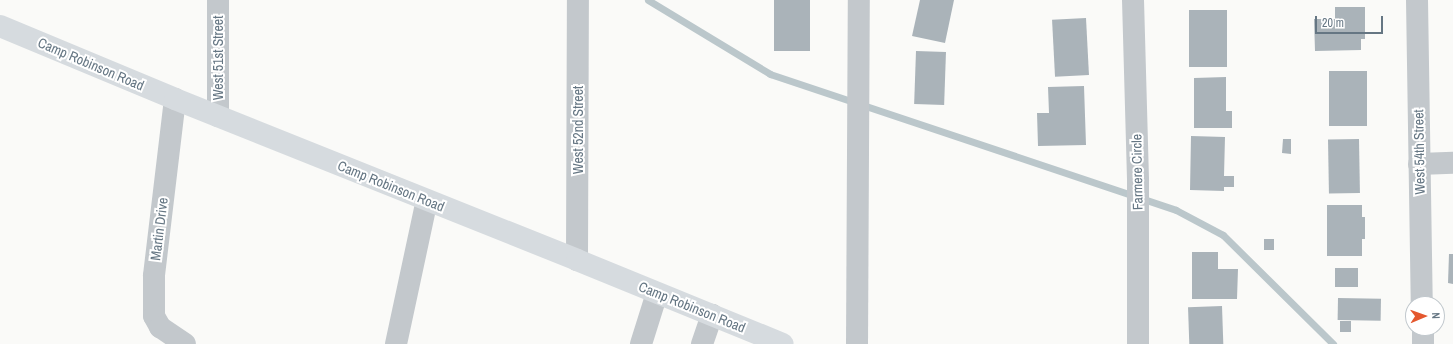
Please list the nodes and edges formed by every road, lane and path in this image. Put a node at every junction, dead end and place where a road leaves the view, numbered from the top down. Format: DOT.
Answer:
graph roads {
  1 [pos="218,0"];
  2 [pos="578,0"];
  3 [pos="859,0"];
  4 [pos="1134,0"];
  5 [pos="1417,0"];
  6 [pos="0,26"];
  7 [pos="175,99"];
  8 [pos="218,116"];
  9 [pos="1419,164"];
  10 [pos="1453,164"];
  11 [pos="427,200"];
  12 [pos="577,260"];
  13 [pos="657,293"];
  14 [pos="1422,296"];
  15 [pos="712,315"];
  16 [pos="770,342"];
  17 [pos="185,344"];
  18 [pos="396,344"];
  19 [pos="641,344"];
  20 [pos="702,344"];
  21 [pos="857,344"];
  22 [pos="1138,344"];
  1 -- 8 [label="street, West 51st Street"];
  2 -- 12 [label="street, West 52nd Street"];
  3 -- 21 [label="street"];
  4 -- 22 [label="street, Farmere Circle"];
  5 -- 9 [label="street, West 54th Street"];
  6 -- 7 [label="main road, Camp Robinson Road"];
  7 -- 8 [label="main road, Camp Robinson Road"];
  7 -- 17 [label="street, Martin Drive"];
  8 -- 11 [label="main road, Camp Robinson Road"];
  9 -- 10 [label="street"];
  9 -- 14 [label="street, West 54th Street"];
  11 -- 12 [label="main road, Camp Robinson Road"];
  11 -- 18 [label="street"];
  12 -- 13 [label="main road, Camp Robinson Road"];
  13 -- 15 [label="main road, Camp Robinson Road"];
  13 -- 19 [label="street"];
  15 -- 16 [label="main road, Camp Robinson Road"];
  15 -- 20 [label="street"];
}
